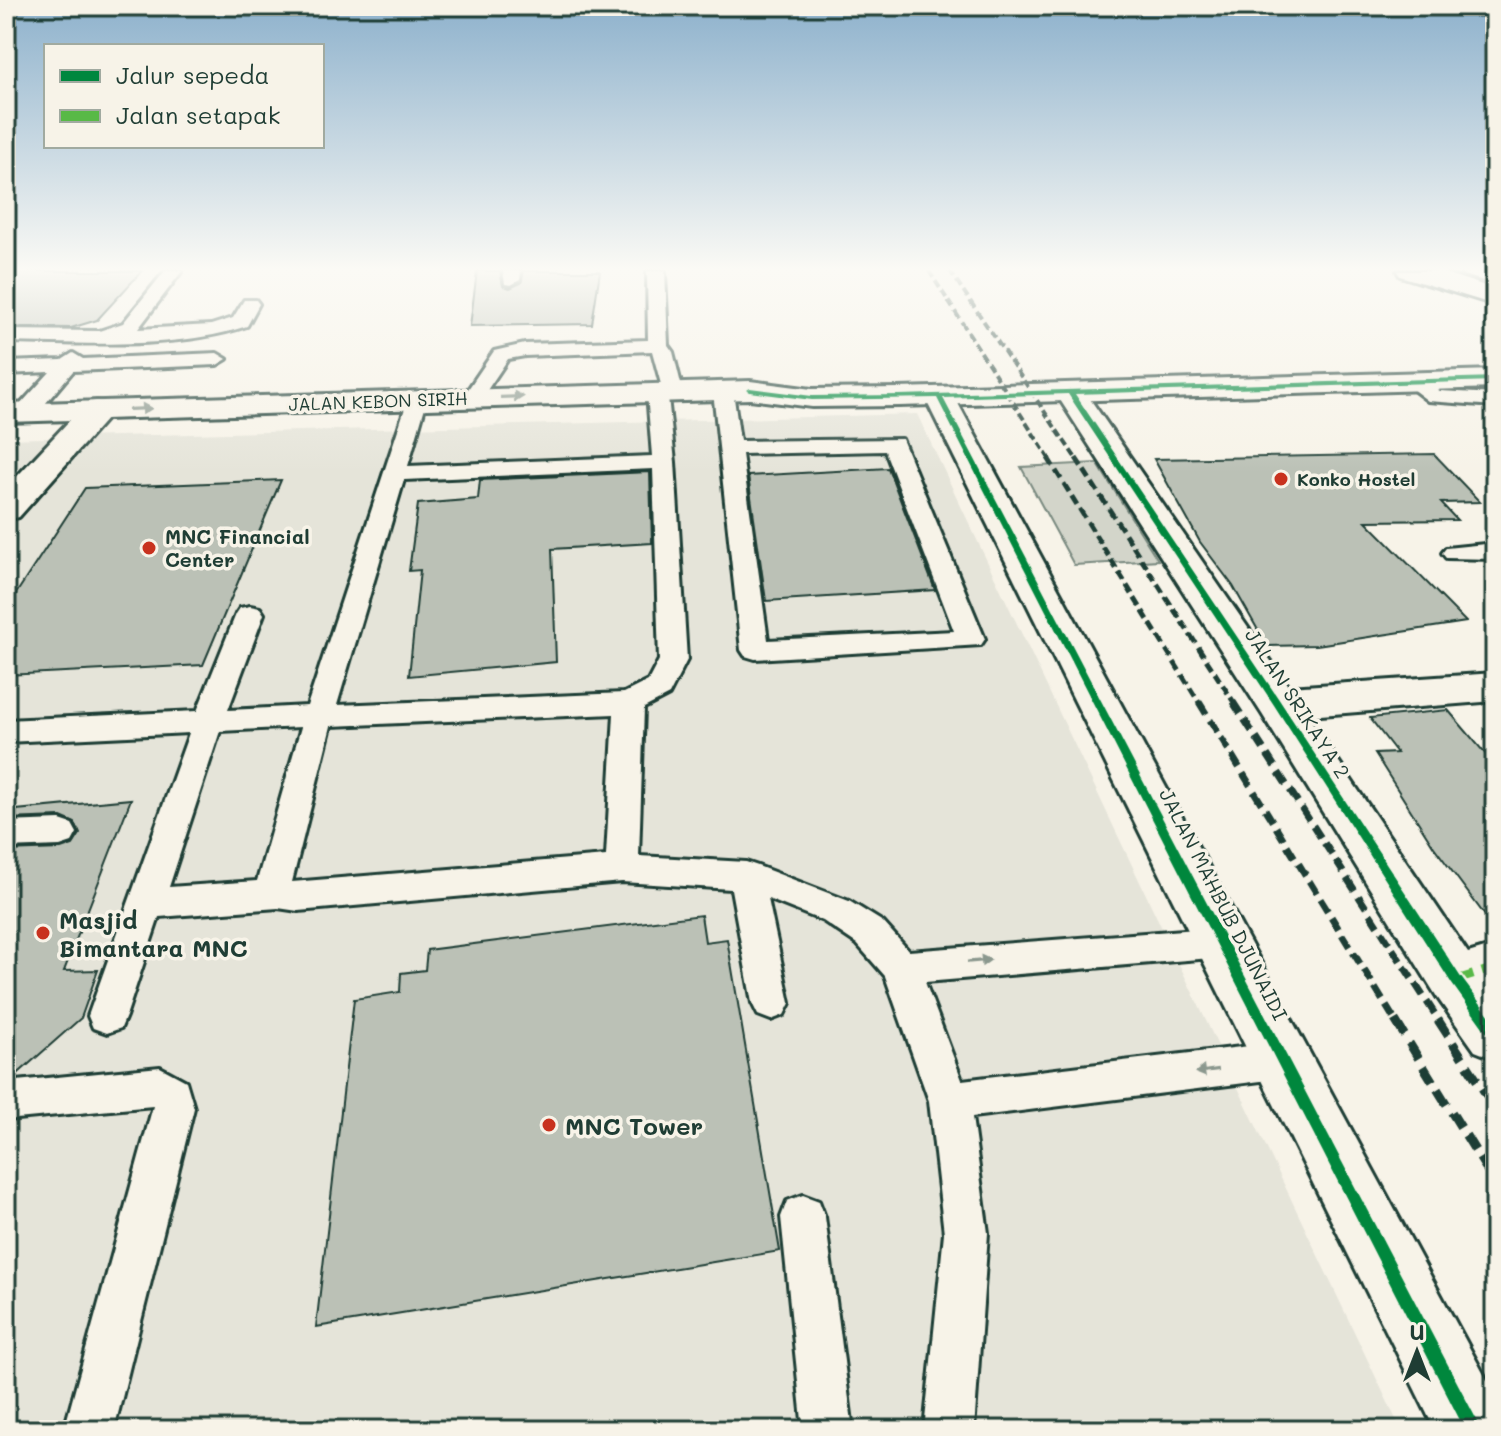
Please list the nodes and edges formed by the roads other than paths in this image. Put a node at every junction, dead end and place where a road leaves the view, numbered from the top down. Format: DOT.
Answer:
graph roads {
  1 [pos="95,338"];
  2 [pos="658,338"];
  3 [pos="658,345"];
  4 [pos="1495,353"];
  5 [pos="217,359"];
  6 [pos="64,367"];
  7 [pos="6,368"];
  8 [pos="1495,379"];
  9 [pos="1413,382"];
  10 [pos="736,390"];
  11 [pos="665,392"];
  12 [pos="1070,392"];
  13 [pos="939,396"];
  14 [pos="472,398"];
  15 [pos="416,400"];
  16 [pos="1495,400"];
  17 [pos="97,410"];
  18 [pos="16,413"];
  19 [pos="729,448"];
  20 [pos="664,462"];
  21 [pos="394,473"];
  22 [pos="6,509"];
  23 [pos="1495,551"];
  24 [pos="1455,553"];
  25 [pos="250,614"];
  26 [pos="1495,687"];
  27 [pos="629,703"];
  28 [pos="1277,703"];
  29 [pos="319,716"];
  30 [pos="208,722"];
  31 [pos="6,731"];
  32 [pos="60,833"];
  33 [pos="6,835"];
  34 [pos="622,868"];
  35 [pos="746,876"];
  36 [pos="278,894"];
  37 [pos="148,903"];
  38 [pos="1223,942"];
  39 [pos="901,968"];
  40 [pos="1475,974"];
  41 [pos="771,1003"];
  42 [pos="107,1016"];
  43 [pos="1495,1033"];
  44 [pos="1284,1060"];
  45 [pos="6,1101"];
  46 [pos="949,1101"];
  47 [pos="803,1217"];
  48 [pos="89,1430"];
  49 [pos="828,1430"];
  50 [pos="949,1430"];
  51 [pos="1474,1430"];
  1 -- 6 [label="lane"];
  2 -- 3 [label="lane"];
  3 -- 11 [label="lane"];
  3 -- 14 [label="lane"];
  4 -- 10 [label="main road, JALAN KEBON SIRIH"];
  5 -- 6 [label="lane"];
  6 -- 7 [label="lane"];
  6 -- 18 [label="lane"];
  8 -- 9 [label="main road, JALAN KEBON SIRIH"];
  9 -- 12 [label="main road, JALAN KEBON SIRIH"];
  9 -- 16 [label="lane"];
  10 -- 11 [label="main road, JALAN KEBON SIRIH"];
  10 -- 13 [label="main road, JALAN KEBON SIRIH"];
  10 -- 19 [label="lane"];
  14 -- 11 [label="main road, JALAN KEBON SIRIH, one-way"];
  11 -- 20 [label="lane"];
  12 -- 13 [label="main road, JALAN KEBON SIRIH"];
  12 -- 28 [label="main road, JALAN SRIKAYA 2"];
  13 -- 38 [label="main road, JALAN MAHBUB DJUNAIDI"];
  14 -- 15 [label="main road, JALAN KEBON SIRIH"];
  17 -- 15 [label="main road, JALAN KEBON SIRIH, one-way"];
  15 -- 21 [label="lane"];
  17 -- 18 [label="main road, JALAN KEBON SIRIH"];
  17 -- 22 [label="main road"];
  19 -- 19 [label="lane"];
  20 -- 21 [label="lane"];
  20 -- 27 [label="lane"];
  21 -- 29 [label="lane"];
  23 -- 24 [label="lane"];
  25 -- 30 [label="lane"];
  26 -- 28 [label="main road"];
  27 -- 29 [label="lane"];
  27 -- 34 [label="lane"];
  28 -- 40 [label="main road, JALAN SRIKAYA 2"];
  29 -- 30 [label="lane"];
  29 -- 36 [label="lane"];
  30 -- 31 [label="lane"];
  30 -- 37 [label="lane"];
  32 -- 33 [label="lane"];
  34 -- 35 [label="lane"];
  34 -- 36 [label="lane"];
  35 -- 39 [label="lane"];
  35 -- 41 [label="lane"];
  36 -- 37 [label="lane"];
  37 -- 42 [label="lane"];
  39 -- 38 [label="lane, one-way"];
  38 -- 44 [label="main road, JALAN MAHBUB DJUNAIDI"];
  39 -- 46 [label="lane"];
  40 -- 43 [label="main road, JALAN SRIKAYA 2"];
  44 -- 46 [label="lane, one-way"];
  44 -- 51 [label="main road, JALAN MAHBUB DJUNAIDI"];
  45 -- 48 [label="lane"];
  46 -- 50 [label="lane"];
  47 -- 49 [label="lane"];
}
